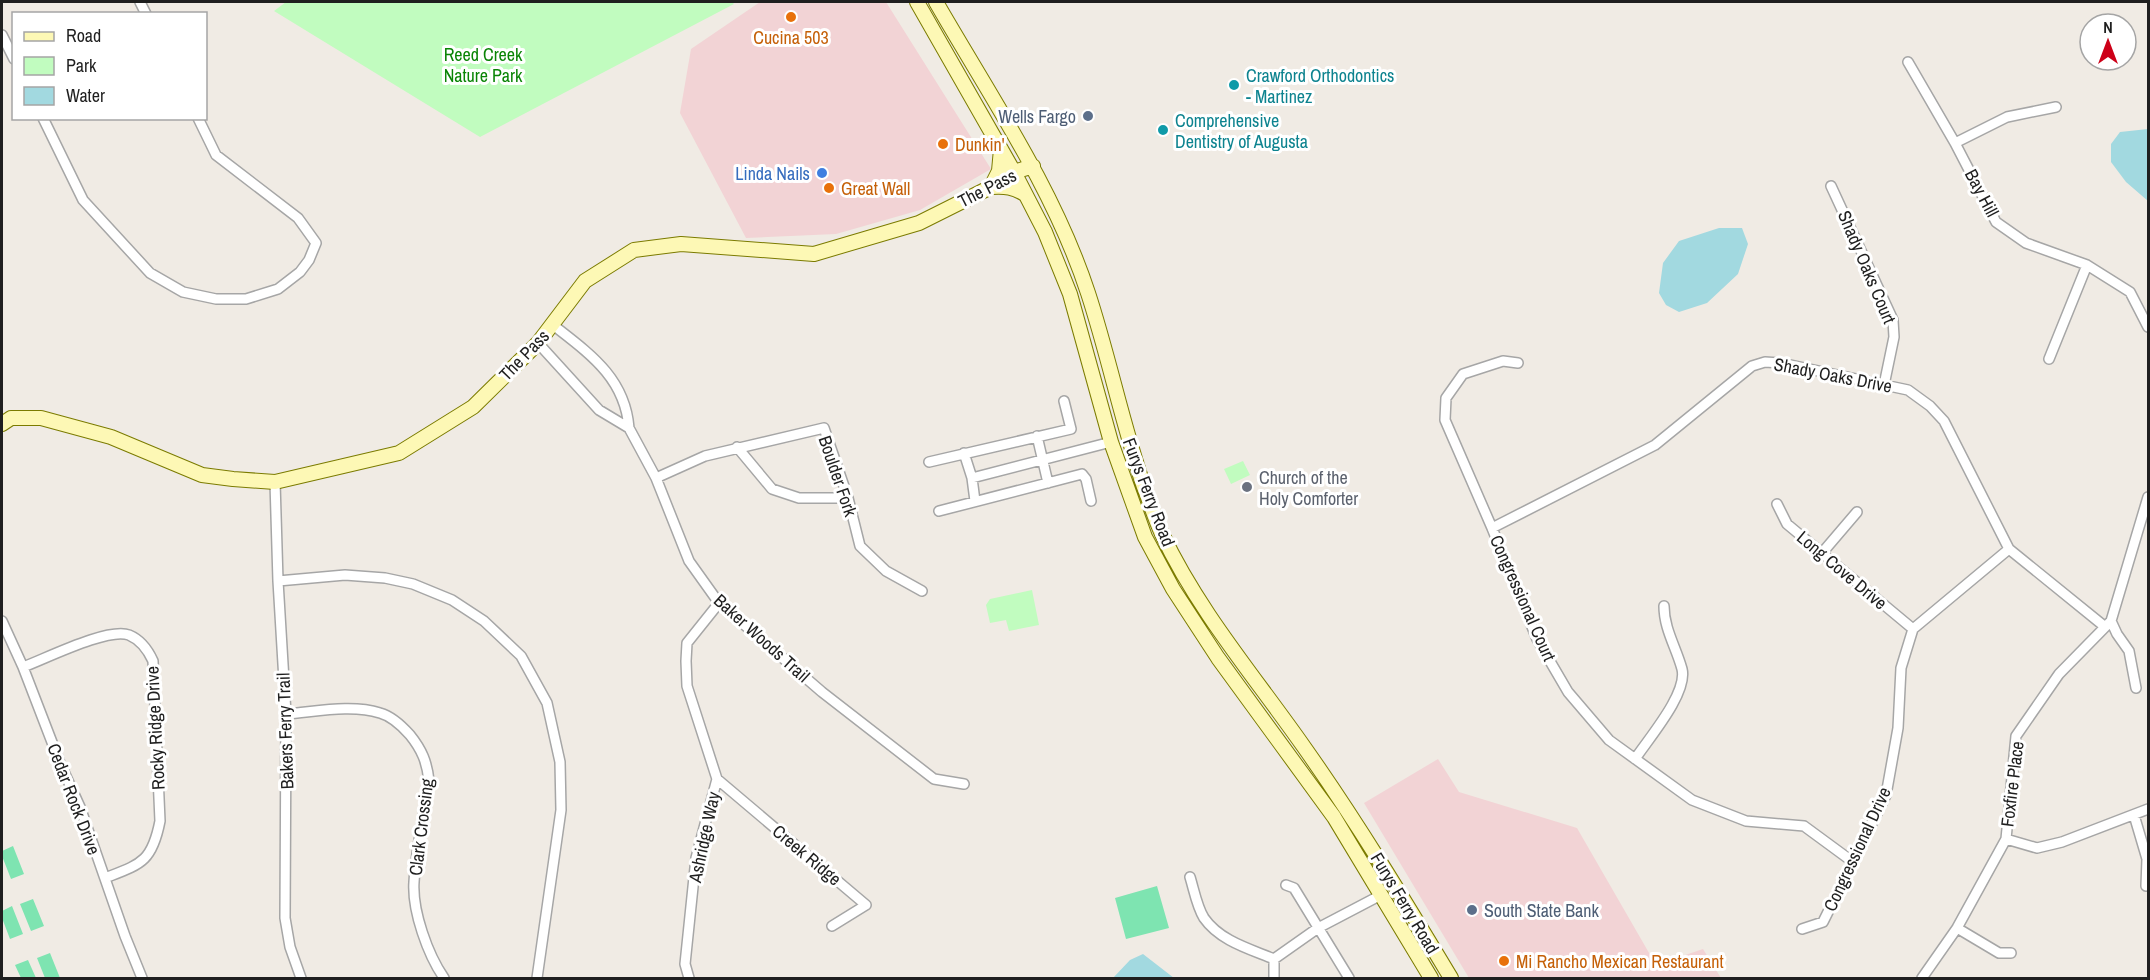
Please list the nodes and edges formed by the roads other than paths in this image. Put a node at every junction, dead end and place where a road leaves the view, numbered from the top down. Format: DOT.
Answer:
graph roads {
  1 [pos="917,2"];
  2 [pos="936,2"];
  3 [pos="2,35"];
  4 [pos="12,55"];
  5 [pos="1908,62"];
  6 [pos="2056,107"];
  7 [pos="44,120"];
  8 [pos="199,120"];
  9 [pos="1955,142"];
  10 [pos="1001,149"];
  11 [pos="1032,166"];
  12 [pos="1014,172"];
  13 [pos="1831,186"];
  14 [pos="991,187"];
  15 [pos="1026,195"];
  16 [pos="2087,265"];
  17 [pos="553,325"];
  18 [pos="2148,327"];
  19 [pos="538,343"];
  20 [pos="2049,359"];
  21 [pos="1518,363"];
  22 [pos="1884,385"];
  23 [pos="1064,401"];
  24 [pos="2,423"];
  25 [pos="629,428"];
  26 [pos="1037,436"];
  27 [pos="1111,442"];
  28 [pos="737,447"];
  29 [pos="964,453"];
  30 [pos="1042,459"];
  31 [pos="929,462"];
  32 [pos="656,478"];
  33 [pos="972,478"];
  34 [pos="275,482"];
  35 [pos="1048,483"];
  36 [pos="2148,497"];
  37 [pos="848,498"];
  38 [pos="975,501"];
  39 [pos="1091,501"];
  40 [pos="1778,504"];
  41 [pos="939,511"];
  42 [pos="1857,512"];
  43 [pos="1492,528"];
  44 [pos="2009,549"];
  45 [pos="1822,554"];
  46 [pos="278,581"];
  47 [pos="922,591"];
  48 [pos="719,603"];
  49 [pos="1664,606"];
  50 [pos="2,621"];
  51 [pos="2107,623"];
  52 [pos="1913,629"];
  53 [pos="23,667"];
  54 [pos="2136,688"];
  55 [pos="285,714"];
  56 [pos="1635,759"];
  57 [pos="717,779"];
  58 [pos="963,784"];
  59 [pos="2148,809"];
  60 [pos="2134,815"];
  61 [pos="2006,838"];
  62 [pos="1853,862"];
  63 [pos="1190,877"];
  64 [pos="105,878"];
  65 [pos="1286,885"];
  66 [pos="2146,886"];
  67 [pos="1381,895"];
  68 [pos="832,926"];
  69 [pos="1318,928"];
  70 [pos="1957,928"];
  71 [pos="1802,929"];
  72 [pos="2011,953"];
  73 [pos="1274,959"];
  74 [pos="142,978"];
  75 [pos="301,978"];
  76 [pos="444,978"];
  77 [pos="537,978"];
  78 [pos="689,978"];
  79 [pos="1274,978"];
  80 [pos="1350,978"];
  81 [pos="1431,978"];
  82 [pos="1451,978"];
  83 [pos="1922,978"];
  1 -- 10 [label="main road, Furys Ferry Road"];
  2 -- 11 [label="main road, Furys Ferry Road"];
  3 -- 4 [label="street"];
  5 -- 9 [label="street, Bay Hill"];
  6 -- 9 [label="street"];
  7 -- 8 [label="street"];
  9 -- 16 [label="street, Bay Hill"];
  10 -- 12 [label="main road, Furys Ferry Road"];
  10 -- 14 [label="main road"];
  11 -- 12 [label="main road, The Pass"];
  11 -- 82 [label="main road, Furys Ferry Road"];
  12 -- 14 [label="main road, The Pass"];
  12 -- 15 [label="main road, Furys Ferry Road"];
  13 -- 22 [label="street, Shady Oaks Court"];
  14 -- 15 [label="main road"];
  14 -- 17 [label="main road, The Pass"];
  15 -- 27 [label="main road, Furys Ferry Road"];
  16 -- 18 [label="street, Bay Hill"];
  16 -- 20 [label="street"];
  17 -- 19 [label="main road, The Pass"];
  17 -- 25 [label="street, Baker Woods Trail"];
  19 -- 25 [label="street"];
  19 -- 34 [label="main road, The Pass"];
  21 -- 43 [label="street, Congressional Court"];
  22 -- 43 [label="street, Shady Oaks Drive"];
  22 -- 44 [label="street, Shady Oaks Drive"];
  23 -- 26 [label="street"];
  24 -- 34 [label="main road, The Pass"];
  25 -- 32 [label="street, Baker Woods Trail"];
  26 -- 29 [label="street"];
  26 -- 30 [label="street"];
  27 -- 30 [label="street"];
  27 -- 67 [label="main road, Furys Ferry Road"];
  28 -- 32 [label="street, Boulder Fork"];
  28 -- 37 [label="street"];
  28 -- 37 [label="street, Boulder Fork"];
  29 -- 31 [label="street"];
  29 -- 33 [label="street"];
  30 -- 33 [label="street"];
  30 -- 35 [label="street"];
  32 -- 48 [label="street, Baker Woods Trail"];
  33 -- 38 [label="street"];
  34 -- 46 [label="street, Bakers Ferry Trail"];
  35 -- 38 [label="street"];
  35 -- 39 [label="street"];
  36 -- 51 [label="street, Foxfire Place"];
  37 -- 47 [label="street, Boulder Fork"];
  38 -- 41 [label="street"];
  40 -- 45 [label="street, Long Cove Drive"];
  42 -- 45 [label="street"];
  43 -- 56 [label="street, Congressional Court"];
  44 -- 51 [label="street, Shady Oaks Drive"];
  44 -- 52 [label="street"];
  45 -- 52 [label="street, Long Cove Drive"];
  46 -- 55 [label="street, Bakers Ferry Trail"];
  46 -- 77 [label="street"];
  48 -- 57 [label="street, Ashridge Way"];
  48 -- 58 [label="street, Baker Woods Trail"];
  49 -- 56 [label="street"];
  50 -- 53 [label="street, Cedar Rock Drive"];
  51 -- 54 [label="street"];
  51 -- 61 [label="street, Foxfire Place"];
  52 -- 62 [label="street, Congressional Drive"];
  53 -- 64 [label="street, Cedar Rock Drive"];
  53 -- 64 [label="street, Rocky Ridge Drive"];
  55 -- 75 [label="street, Bakers Ferry Trail"];
  55 -- 76 [label="street, Clark Crossing"];
  56 -- 62 [label="street, Congressional Court"];
  57 -- 68 [label="street, Creek Ridge"];
  57 -- 78 [label="street, Ashridge Way"];
  59 -- 60 [label="street"];
  60 -- 61 [label="street"];
  60 -- 66 [label="street"];
  61 -- 70 [label="street, Foxfire Place"];
  62 -- 71 [label="street, Congressional Drive"];
  63 -- 73 [label="street"];
  64 -- 74 [label="street, Cedar Rock Drive"];
  65 -- 69 [label="street"];
  67 -- 69 [label="street"];
  67 -- 81 [label="main road, Furys Ferry Road"];
  69 -- 73 [label="street"];
  69 -- 80 [label="street"];
  70 -- 72 [label="street"];
  70 -- 83 [label="street, Foxfire Place"];
  73 -- 79 [label="street"];
}
